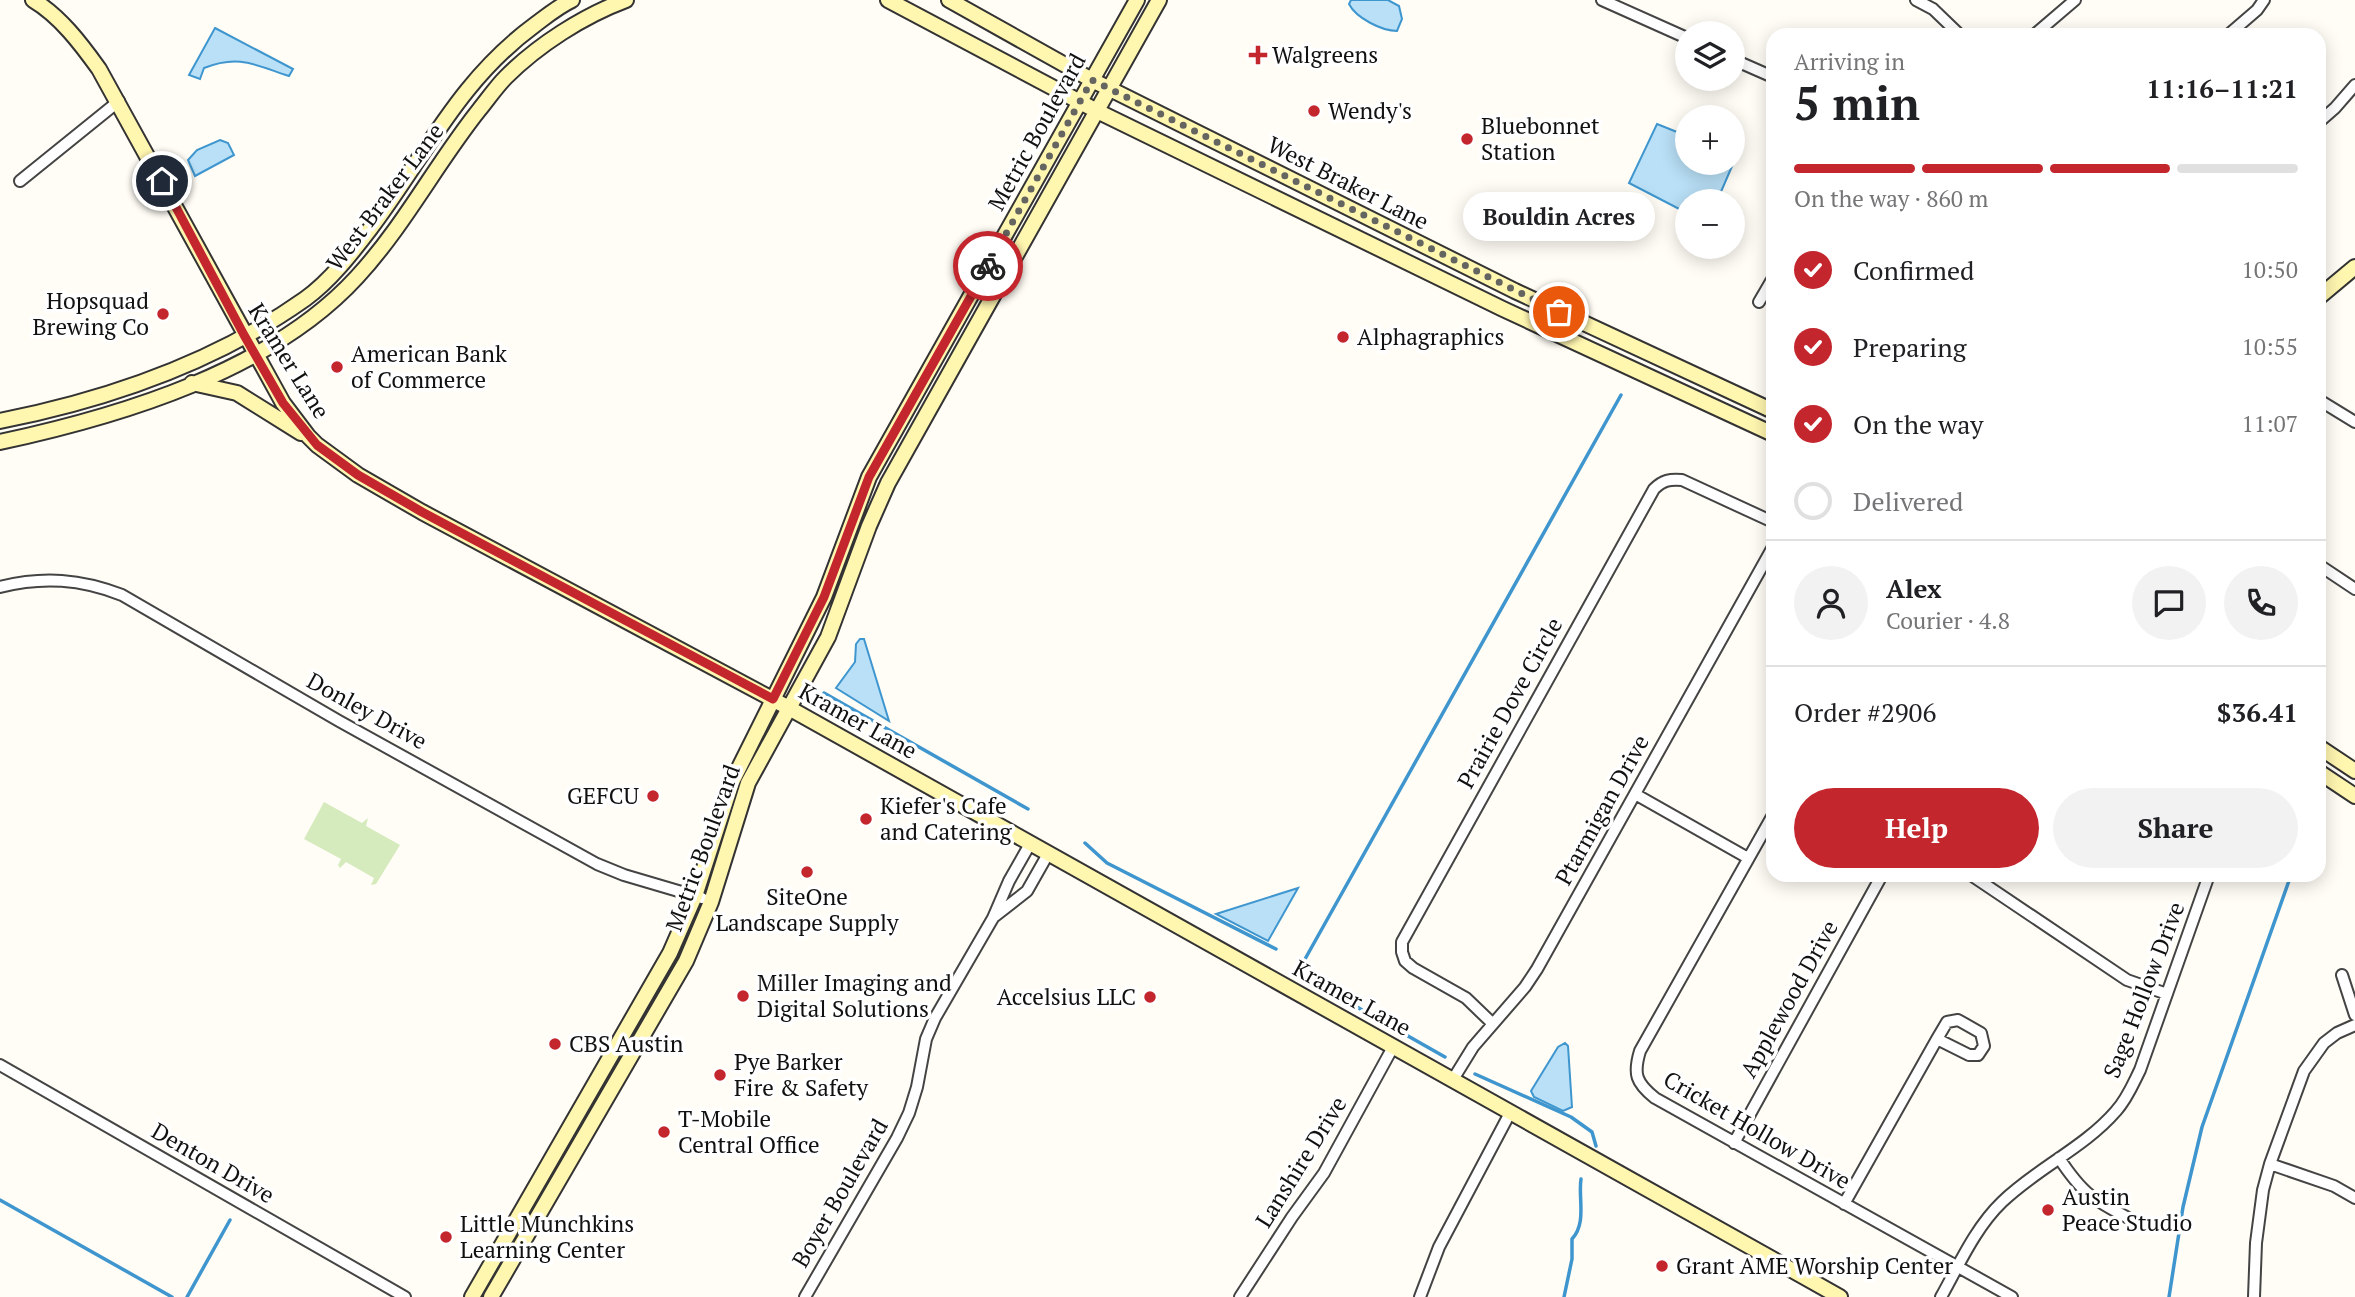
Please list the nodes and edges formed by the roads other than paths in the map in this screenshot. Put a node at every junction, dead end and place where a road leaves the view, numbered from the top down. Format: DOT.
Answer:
graph roads {
  1 [pos="33,0"];
  2 [pos="572,0"];
  3 [pos="626,0"];
  4 [pos="888,0"];
  5 [pos="949,0"];
  6 [pos="1137,0"];
  7 [pos="1159,0"];
  8 [pos="1602,0"];
  9 [pos="1916,0"];
  10 [pos="2075,0"];
  11 [pos="2264,0"];
  12 [pos="1953,28"];
  13 [pos="2042,28"];
  14 [pos="2236,28"];
  15 [pos="1675,33"];
  16 [pos="1745,65"];
  17 [pos="1766,74"];
  18 [pos="1092,80"];
  19 [pos="2355,85"];
  20 [pos="1109,89"];
  21 [pos="119,101"];
  22 [pos="1081,101"];
  23 [pos="1097,110"];
  24 [pos="2326,116"];
  25 [pos="425,146"];
  26 [pos="445,157"];
  27 [pos="20,181"];
  28 [pos="1309,189"];
  29 [pos="1295,207"];
  30 [pos="2355,267"];
  31 [pos="1766,290"];
  32 [pos="1515,291"];
  33 [pos="2326,291"];
  34 [pos="1759,302"];
  35 [pos="1503,309"];
  36 [pos="244,335"];
  37 [pos="256,355"];
  38 [pos="192,383"];
  39 [pos="921,387"];
  40 [pos="937,396"];
  41 [pos="2326,404"];
  42 [pos="1766,408"];
  43 [pos="0,421"];
  44 [pos="2355,422"];
  45 [pos="1766,431"];
  46 [pos="308,436"];
  47 [pos="0,442"];
  48 [pos="1766,519"];
  49 [pos="1766,560"];
  50 [pos="2326,570"];
  51 [pos="0,587"];
  52 [pos="2355,589"];
  53 [pos="773,699"];
  54 [pos="789,708"];
  55 [pos="2326,752"];
  56 [pos="2355,771"];
  57 [pos="2326,777"];
  58 [pos="1635,794"];
  59 [pos="2355,796"];
  60 [pos="1766,827"];
  61 [pos="1030,844"];
  62 [pos="1048,854"];
  63 [pos="1748,858"];
  64 [pos="1878,882"];
  65 [pos="1981,882"];
  66 [pos="2207,882"];
  67 [pos="695,896"];
  68 [pos="711,902"];
  69 [pos="992,918"];
  70 [pos="2342,975"];
  71 [pos="2167,993"];
  72 [pos="2355,1015"];
  73 [pos="1492,1023"];
  74 [pos="2355,1025"];
  75 [pos="1937,1039"];
  76 [pos="1394,1047"];
  77 [pos="0,1065"];
  78 [pos="1452,1081"];
  79 [pos="1510,1113"];
  80 [pos="1734,1143"];
  81 [pos="2059,1158"];
  82 [pos="2270,1164"];
  83 [pos="2355,1198"];
  84 [pos="1844,1204"];
  85 [pos="2134,1221"];
  86 [pos="1958,1267"];
  87 [pos="405,1297"];
  88 [pos="471,1297"];
  89 [pos="491,1297"];
  90 [pos="805,1297"];
  91 [pos="1240,1297"];
  92 [pos="1420,1297"];
  93 [pos="1840,1297"];
  94 [pos="1941,1297"];
  95 [pos="2011,1297"];
  96 [pos="2254,1297"];
  1 -- 21 [label="main road, Kramer Lane"];
  2 -- 25 [label="main road, West Braker Lane"];
  3 -- 26 [label="main road, West Braker Lane"];
  4 -- 22 [label="main road, West Braker Lane"];
  5 -- 18 [label="main road, West Braker Lane"];
  6 -- 18 [label="main road, Metric Boulevard"];
  7 -- 20 [label="main road, Metric Boulevard"];
  8 -- 15 [label="street"];
  9 -- 12 [label="street"];
  10 -- 13 [label="street"];
  11 -- 14 [label="street"];
  16 -- 17 [label="street"];
  18 -- 20 [label="main road, West Braker Lane"];
  18 -- 22 [label="main road, Metric Boulevard"];
  19 -- 24 [label="street"];
  20 -- 23 [label="main road, Metric Boulevard"];
  20 -- 28 [label="main road, West Braker Lane"];
  21 -- 27 [label="street"];
  21 -- 36 [label="main road, Kramer Lane"];
  22 -- 23 [label="main road, West Braker Lane"];
  22 -- 39 [label="main road, Metric Boulevard"];
  23 -- 29 [label="main road, West Braker Lane"];
  23 -- 40 [label="main road, Metric Boulevard"];
  25 -- 26 [label="main road"];
  25 -- 36 [label="main road, West Braker Lane"];
  26 -- 37 [label="main road, West Braker Lane"];
  28 -- 29 [label="main road"];
  28 -- 32 [label="main road, West Braker Lane"];
  29 -- 35 [label="main road, West Braker Lane"];
  30 -- 33 [label="main road"];
  31 -- 34 [label="street"];
  32 -- 35 [label="main road"];
  32 -- 42 [label="main road, West Braker Lane"];
  35 -- 45 [label="main road, West Braker Lane"];
  36 -- 37 [label="main road, Kramer Lane"];
  36 -- 43 [label="main road, West Braker Lane"];
  37 -- 38 [label="main road, West Braker Lane"];
  37 -- 46 [label="main road, Kramer Lane"];
  38 -- 46 [label="main road"];
  38 -- 47 [label="main road, West Braker Lane"];
  39 -- 40 [label="main road"];
  39 -- 53 [label="main road, Metric Boulevard"];
  40 -- 54 [label="main road, Metric Boulevard"];
  41 -- 44 [label="street"];
  46 -- 53 [label="main road, Kramer Lane"];
  48 -- 73 [label="street, Prairie Dove Circle"];
  49 -- 58 [label="street, Ptarmigan Drive"];
  50 -- 52 [label="street"];
  51 -- 67 [label="street, Donley Drive"];
  53 -- 54 [label="main road, Kramer Lane"];
  53 -- 67 [label="main road, Metric Boulevard"];
  54 -- 61 [label="main road, Kramer Lane"];
  54 -- 68 [label="main road, Metric Boulevard"];
  55 -- 56 [label="main road"];
  57 -- 59 [label="main road"];
  58 -- 63 [label="street"];
  58 -- 73 [label="street, Ptarmigan Drive"];
  60 -- 63 [label="street, Cricket Hollow Drive"];
  61 -- 62 [label="main road, Kramer Lane"];
  61 -- 69 [label="street, Boyer Boulevard"];
  62 -- 69 [label="street, Boyer Boulevard"];
  62 -- 76 [label="main road, Kramer Lane"];
  63 -- 80 [label="street, Cricket Hollow Drive"];
  64 -- 80 [label="street, Applewood Drive"];
  65 -- 71 [label="street"];
  66 -- 71 [label="street, Sage Hollow Drive"];
  67 -- 68 [label="street, Donley Drive"];
  67 -- 88 [label="main road, Metric Boulevard"];
  68 -- 89 [label="main road, Metric Boulevard"];
  69 -- 90 [label="street, Boyer Boulevard"];
  70 -- 72 [label="street"];
  71 -- 81 [label="street, Sage Hollow Drive"];
  73 -- 78 [label="street, Ptarmigan Drive"];
  74 -- 82 [label="street"];
  75 -- 84 [label="street"];
  76 -- 78 [label="main road, Kramer Lane"];
  76 -- 91 [label="street, Lanshire Drive"];
  77 -- 87 [label="street, Denton Drive"];
  78 -- 79 [label="main road, Kramer Lane"];
  79 -- 92 [label="street"];
  79 -- 93 [label="main road, Kramer Lane"];
  80 -- 84 [label="street, Cricket Hollow Drive"];
  81 -- 85 [label="street"];
  81 -- 86 [label="street, Sage Hollow Drive"];
  82 -- 83 [label="street"];
  82 -- 96 [label="street"];
  84 -- 86 [label="street, Cricket Hollow Drive"];
  86 -- 94 [label="street, Sage Hollow Drive"];
  86 -- 95 [label="street, Cricket Hollow Drive"];
}
